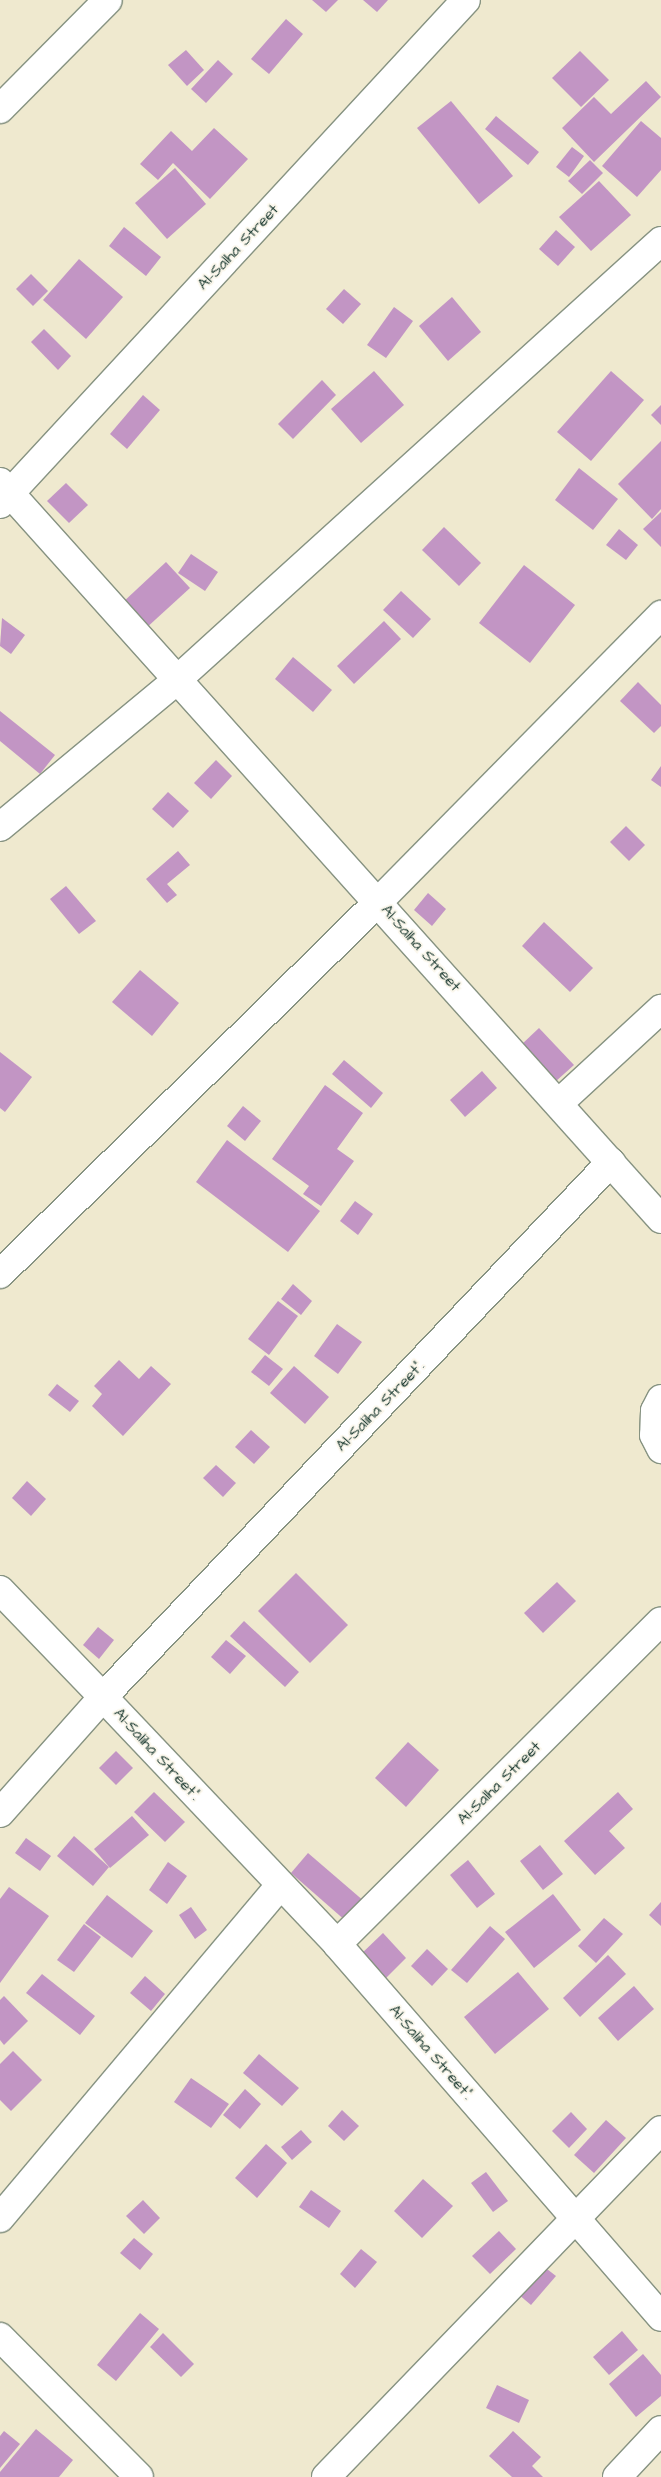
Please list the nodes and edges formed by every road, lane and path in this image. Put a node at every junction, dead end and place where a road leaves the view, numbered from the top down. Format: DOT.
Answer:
graph roads {
  1 [pos="108,0"];
  2 [pos="466,0"];
  3 [pos="0,109"];
  4 [pos="661,241"];
  5 [pos="3,493"];
  6 [pos="661,615"];
  7 [pos="178,679"];
  8 [pos="0,827"];
  9 [pos="379,900"];
  10 [pos="661,1008"];
  11 [pos="559,1104"];
  12 [pos="611,1162"];
  13 [pos="661,1219"];
  14 [pos="0,1274"];
  15 [pos="661,1400"];
  16 [pos="661,1449"];
  17 [pos="0,1590"];
  18 [pos="661,1621"];
  19 [pos="103,1697"];
  20 [pos="0,1813"];
  21 [pos="280,1886"];
  22 [pos="337,1944"];
  23 [pos="661,2130"];
  24 [pos="0,2218"];
  25 [pos="575,2218"];
  26 [pos="661,2317"];
  27 [pos="0,2337"];
  28 [pos="661,2430"];
  29 [pos="139,2477"];
  30 [pos="326,2477"];
  31 [pos="617,2477"];
  1 -- 3 [label="street"];
  2 -- 5 [label="street, Al-Salha Street"];
  4 -- 7 [label="street"];
  5 -- 7 [label="street, Al-Salha Street"];
  6 -- 9 [label="street"];
  7 -- 8 [label="street"];
  7 -- 9 [label="street, Al-Salha Street"];
  9 -- 11 [label="street, Al-Salha Street"];
  9 -- 14 [label="street"];
  10 -- 11 [label="street"];
  11 -- 12 [label="street, Al-Salha Street"];
  12 -- 13 [label="street, Al-Salha Street"];
  12 -- 19 [label="street, Al-Saliha Street\"."];
  15 -- 16 [label="street"];
  17 -- 19 [label="street"];
  18 -- 22 [label="street, Al-Salha Street"];
  19 -- 20 [label="street"];
  19 -- 21 [label="street, Al-Saliha Street\"."];
  21 -- 22 [label="street, Al-Saliha Street\"."];
  21 -- 24 [label="street"];
  22 -- 25 [label="street, Al-Saliha Street\"."];
  23 -- 25 [label="street"];
  25 -- 26 [label="street, Al-Saliha Street\"."];
  25 -- 30 [label="street"];
  27 -- 29 [label="street"];
  28 -- 31 [label="street"];
}
